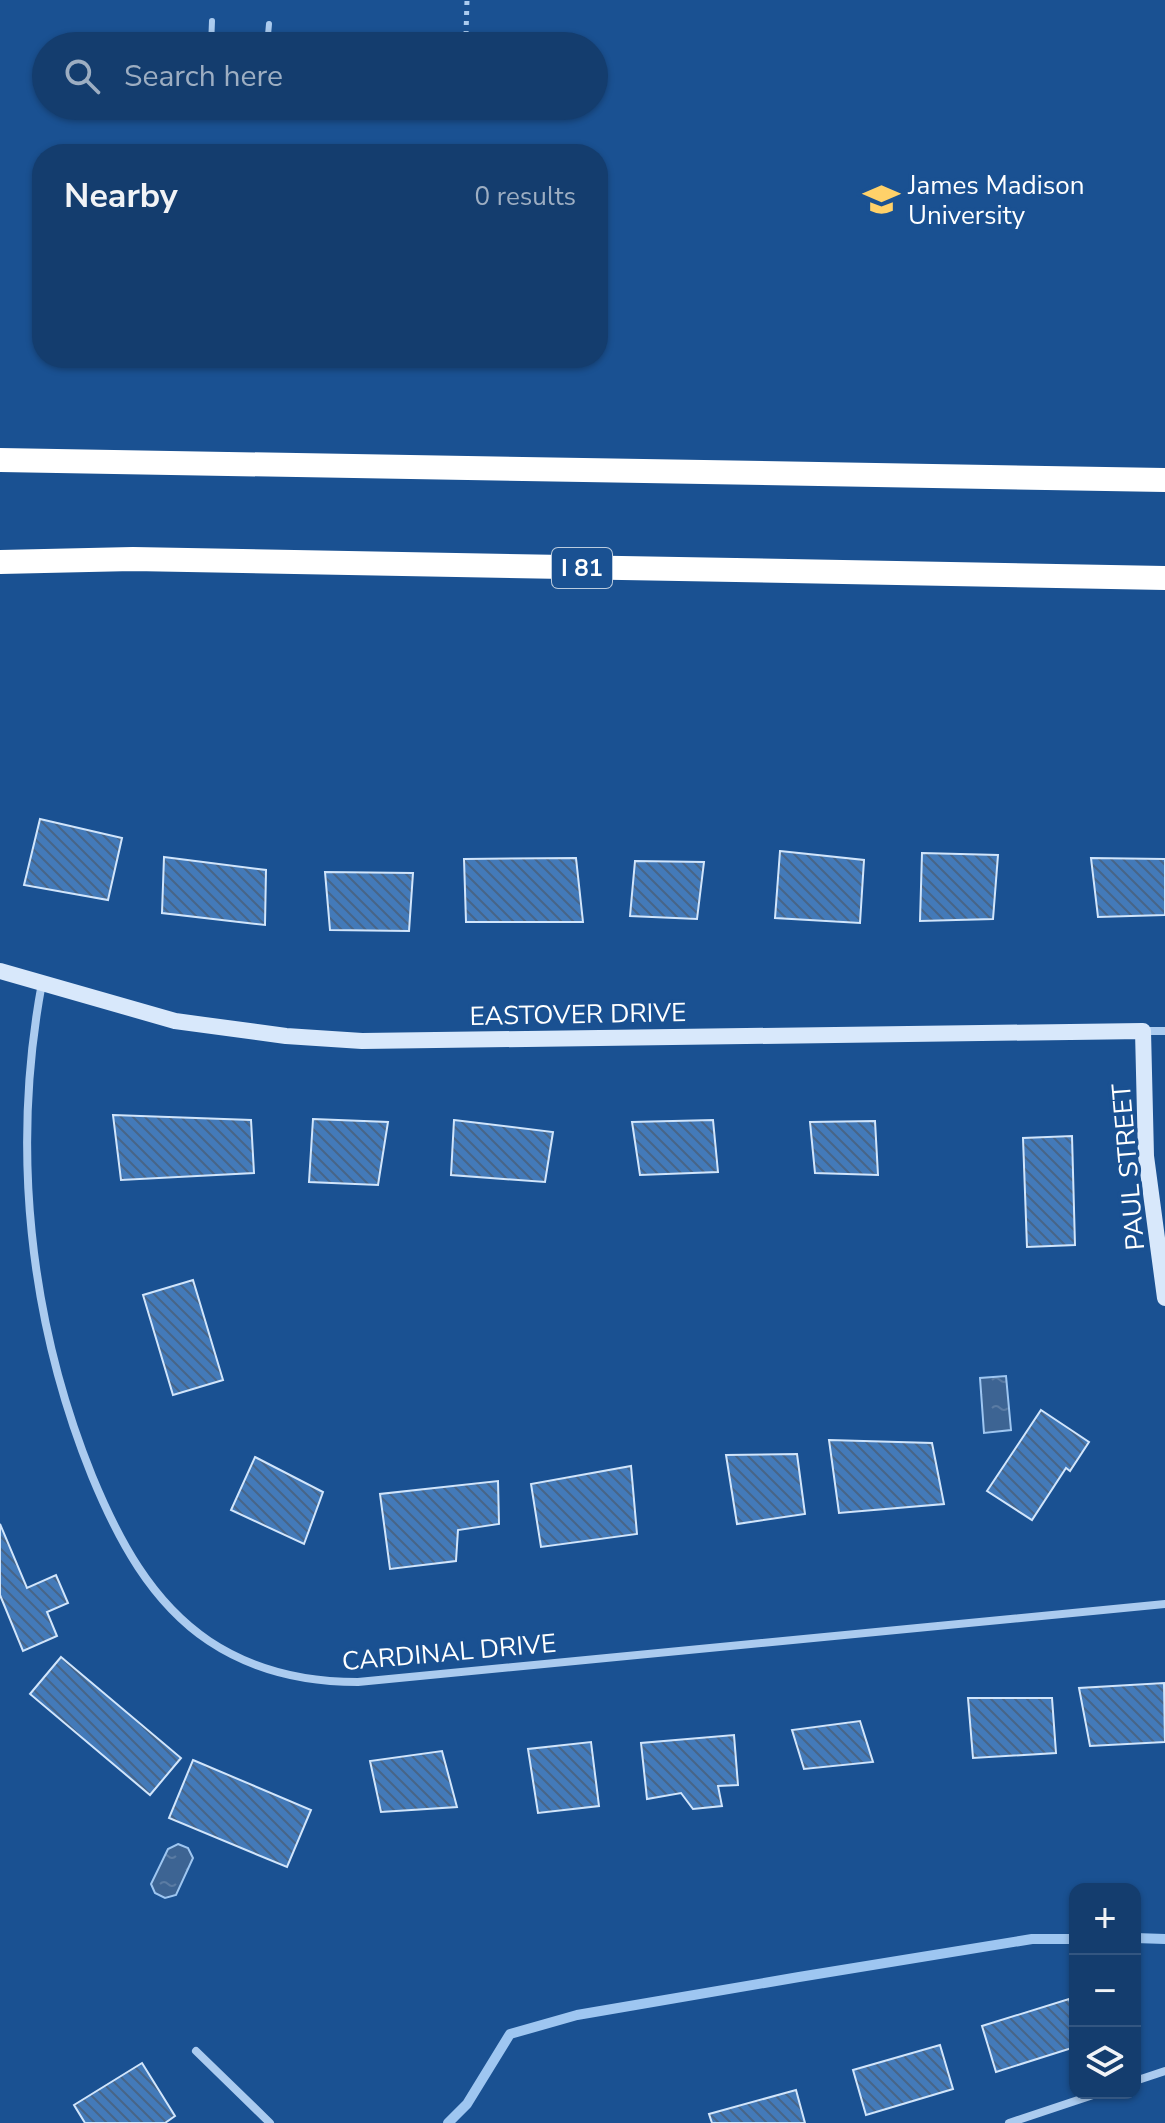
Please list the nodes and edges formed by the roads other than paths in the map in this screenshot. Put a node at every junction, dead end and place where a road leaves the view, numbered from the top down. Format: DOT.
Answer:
graph roads {
  1 [pos="212,21"];
  2 [pos="269,24"];
  3 [pos="212,32"];
  4 [pos="268,32"];
  5 [pos="0,460"];
  6 [pos="1165,480"];
  7 [pos="0,562"];
  8 [pos="1165,578"];
  9 [pos="0,971"];
  10 [pos="42,983"];
  11 [pos="1143,1031"];
  12 [pos="1165,1031"];
  13 [pos="1165,1298"];
  14 [pos="1165,1604"];
  15 [pos="196,2051"];
  16 [pos="1165,2071"];
  17 [pos="1141,2079"];
  18 [pos="1081,2099"];
  19 [pos="270,2123"];
  20 [pos="1009,2123"];
  1 -- 3 [label="lane"];
  2 -- 4 [label="lane"];
  5 -- 6 [label="highway"];
  7 -- 8 [label="highway, I 81"];
  9 -- 10 [label="street, EASTOVER DRIVE"];
  10 -- 11 [label="street, EASTOVER DRIVE"];
  10 -- 14 [label="street, CARDINAL DRIVE"];
  11 -- 12 [label="street, EASTOVER DRIVE"];
  11 -- 13 [label="street, PAUL STREET"];
  15 -- 19 [label="street"];
  16 -- 17 [label="street"];
  18 -- 20 [label="street"];
}
